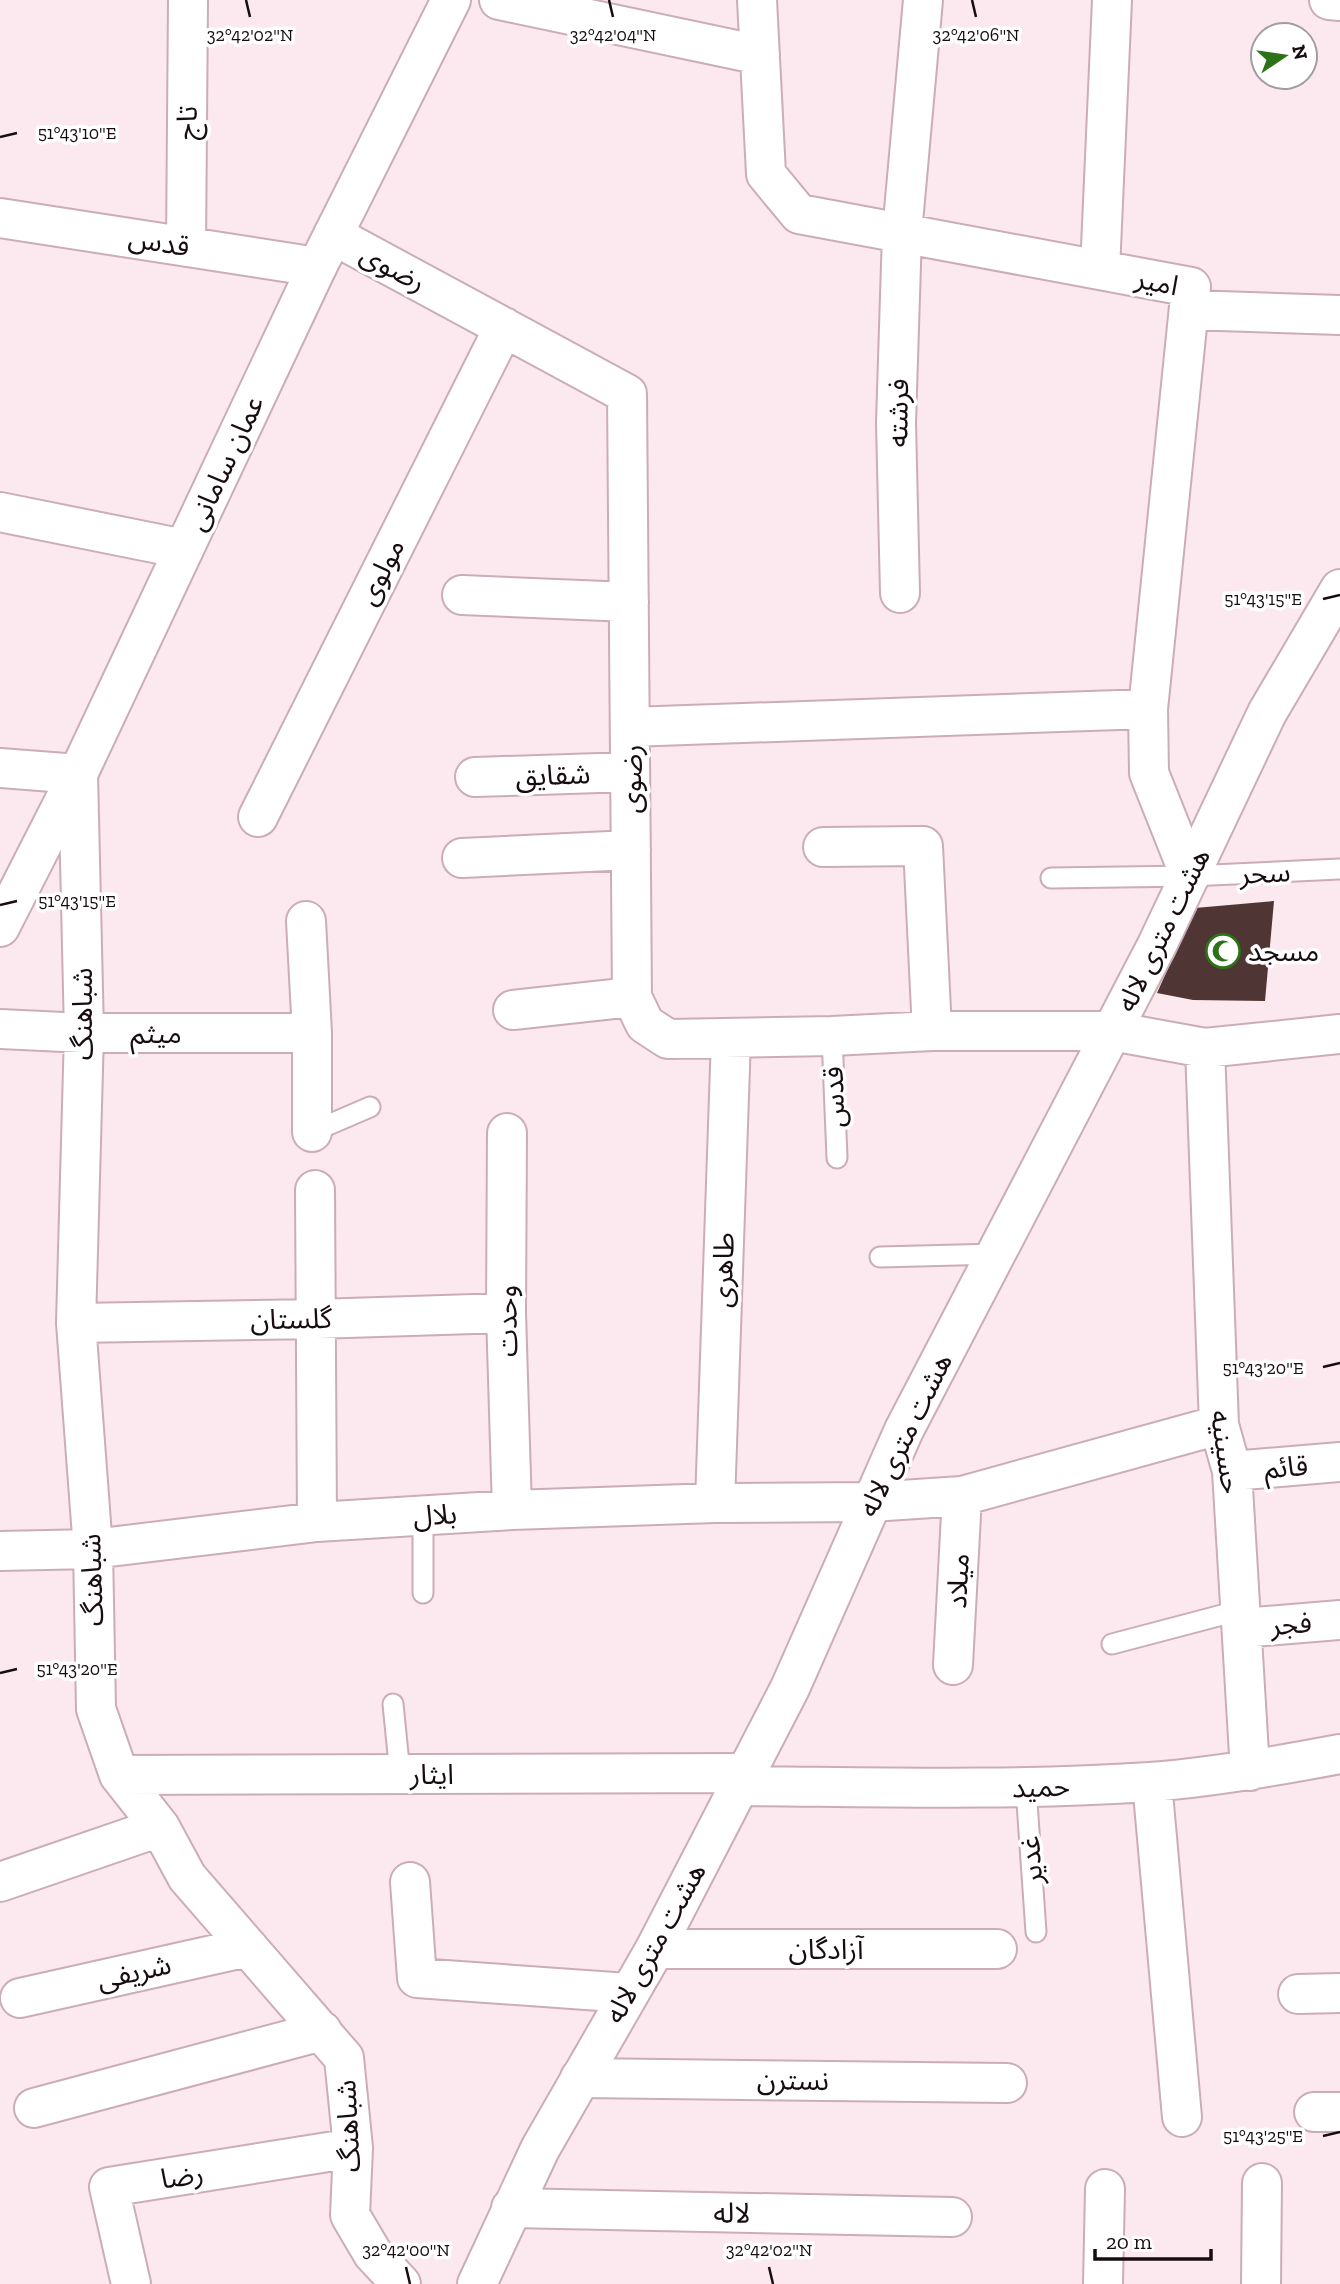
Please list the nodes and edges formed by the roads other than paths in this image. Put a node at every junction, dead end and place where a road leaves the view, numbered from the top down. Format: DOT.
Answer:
graph roads {
  1 [pos="188,0"];
  2 [pos="451,0"];
  3 [pos="499,0"];
  4 [pos="757,0"];
  5 [pos="923,0"];
  6 [pos="1112,0"];
  7 [pos="1329,0"];
  8 [pos="1340,1"];
  9 [pos="760,55"];
  10 [pos="0,218"];
  11 [pos="902,233"];
  12 [pos="186,247"];
  13 [pos="325,251"];
  14 [pos="1100,270"];
  15 [pos="1189,310"];
  16 [pos="1340,315"];
  17 [pos="504,327"];
  18 [pos="0,512"];
  19 [pos="184,549"];
  20 [pos="1340,589"];
  21 [pos="900,593"];
  22 [pos="463,595"];
  23 [pos="629,602"];
  24 [pos="1147,709"];
  25 [pos="630,727"];
  26 [pos="0,768"];
  27 [pos="630,772"];
  28 [pos="78,774"];
  29 [pos="475,777"];
  30 [pos="258,817"];
  31 [pos="823,847"];
  32 [pos="631,849"];
  33 [pos="462,858"];
  34 [pos="1340,869"];
  35 [pos="1190,876"];
  36 [pos="1051,878"];
  37 [pos="306,921"];
  38 [pos="0,927"];
  39 [pos="632,997"];
  40 [pos="513,1010"];
  41 [pos="0,1029"];
  42 [pos="932,1031"];
  43 [pos="1112,1031"];
  44 [pos="84,1033"];
  45 [pos="312,1033"];
  46 [pos="1340,1034"];
  47 [pos="832,1036"];
  48 [pos="732,1038"];
  49 [pos="1205,1048"];
  50 [pos="370,1107"];
  51 [pos="312,1132"];
  52 [pos="507,1133"];
  53 [pos="837,1158"];
  54 [pos="315,1190"];
  55 [pos="996,1254"];
  56 [pos="880,1257"];
  57 [pos="506,1312"];
  58 [pos="316,1319"];
  59 [pos="76,1323"];
  60 [pos="1219,1425"];
  61 [pos="1340,1462"];
  62 [pos="1232,1471"];
  63 [pos="962,1496"];
  64 [pos="871,1502"];
  65 [pos="715,1503"];
  66 [pos="512,1510"];
  67 [pos="422,1516"];
  68 [pos="317,1522"];
  69 [pos="93,1549"];
  70 [pos="0,1551"];
  71 [pos="423,1593"];
  72 [pos="1241,1619"];
  73 [pos="1340,1620"];
  74 [pos="1112,1644"];
  75 [pos="954,1665"];
  76 [pos="393,1704"];
  77 [pos="1340,1754"];
  78 [pos="1250,1771"];
  79 [pos="400,1774"];
  80 [pos="119,1775"];
  81 [pos="742,1779"];
  82 [pos="1152,1782"];
  83 [pos="1026,1788"];
  84 [pos="160,1827"];
  85 [pos="0,1882"];
  86 [pos="410,1882"];
  87 [pos="1036,1932"];
  88 [pos="248,1947"];
  89 [pos="655,1949"];
  90 [pos="997,1949"];
  91 [pos="628,1993"];
  92 [pos="1340,1993"];
  93 [pos="1298,1994"];
  94 [pos="20,1998"];
  95 [pos="322,2031"];
  96 [pos="580,2078"];
  97 [pos="1007,2083"];
  98 [pos="34,2108"];
  99 [pos="1182,2117"];
  100 [pos="353,2148"];
  101 [pos="1262,2183"];
  102 [pos="1105,2189"];
  103 [pos="511,2208"];
  104 [pos="952,2217"];
  105 [pos="131,2284"];
  106 [pos="401,2284"];
  107 [pos="477,2284"];
  108 [pos="1103,2284"];
  109 [pos="1261,2284"];
  1 -- 12 [label="street, تاج"];
  2 -- 13 [label="street, عمان سامانی"];
  3 -- 9 [label="street"];
  4 -- 9 [label="street, امیر"];
  5 -- 11 [label="street, فرشته"];
  6 -- 14 [label="street"];
  7 -- 8 [label="street"];
  9 -- 11 [label="street, امیر"];
  10 -- 12 [label="street, قدس"];
  11 -- 14 [label="street, امیر"];
  11 -- 21 [label="street, فرشته"];
  12 -- 13 [label="street, قدس"];
  13 -- 17 [label="street, رضوی"];
  13 -- 19 [label="street, عمان سامانی"];
  14 -- 15 [label="street, امیر"];
  15 -- 16 [label="street"];
  15 -- 24 [label="street, امیر"];
  17 -- 23 [label="street, رضوی"];
  17 -- 30 [label="street, مولوی"];
  18 -- 19 [label="street"];
  19 -- 28 [label="street, عمان سامانی"];
  20 -- 35 [label="street, هشت متری لاله"];
  22 -- 23 [label="street"];
  23 -- 25 [label="street, رضوی"];
  24 -- 25 [label="street"];
  24 -- 35 [label="street, امیر"];
  25 -- 27 [label="street, رضوی"];
  26 -- 28 [label="street"];
  27 -- 29 [label="street, شقایق"];
  27 -- 32 [label="street, رضوی"];
  28 -- 38 [label="street, عمان سامانی"];
  28 -- 44 [label="street, شباهنگ"];
  31 -- 42 [label="street"];
  32 -- 33 [label="street"];
  32 -- 39 [label="street, رضوی"];
  34 -- 35 [label="lane, سحر"];
  35 -- 36 [label="lane, سحر"];
  35 -- 43 [label="street, هشت متری لاله"];
  37 -- 45 [label="street"];
  39 -- 40 [label="street"];
  39 -- 48 [label="street, رضوی"];
  41 -- 44 [label="street, میثم"];
  42 -- 43 [label="street, رضوی"];
  42 -- 47 [label="street, رضوی"];
  43 -- 49 [label="street, رضوی"];
  43 -- 55 [label="street, هشت متری لاله"];
  44 -- 45 [label="street, میثم"];
  44 -- 59 [label="street, شباهنگ"];
  45 -- 51 [label="street"];
  46 -- 49 [label="street, رضوی"];
  47 -- 48 [label="street, رضوی"];
  47 -- 53 [label="lane, قدس"];
  48 -- 65 [label="street, طاهری"];
  49 -- 60 [label="street, حسینیه"];
  50 -- 51 [label="lane"];
  52 -- 57 [label="street, وحدت"];
  54 -- 58 [label="street"];
  55 -- 56 [label="lane"];
  55 -- 64 [label="street, هشت متری لاله"];
  57 -- 58 [label="street, گلستان"];
  57 -- 66 [label="street, وحدت"];
  58 -- 59 [label="street, گلستان"];
  58 -- 68 [label="street"];
  59 -- 69 [label="street, شباهنگ"];
  60 -- 62 [label="street, حسینیه"];
  60 -- 63 [label="street, بلال"];
  61 -- 62 [label="street, قائم"];
  62 -- 72 [label="street, حسینیه"];
  63 -- 64 [label="street, بلال"];
  63 -- 75 [label="street, میلاد"];
  64 -- 65 [label="street, بلال"];
  64 -- 81 [label="street, هشت متری لاله"];
  65 -- 66 [label="street, بلال"];
  66 -- 67 [label="street, بلال"];
  67 -- 68 [label="street, بلال"];
  67 -- 71 [label="lane"];
  68 -- 69 [label="street, بلال"];
  69 -- 70 [label="street, بلال"];
  69 -- 80 [label="street, شباهنگ"];
  72 -- 73 [label="street, فجر"];
  72 -- 74 [label="lane"];
  72 -- 78 [label="street, حسینیه"];
  76 -- 79 [label="lane"];
  77 -- 78 [label="street, حمید"];
  78 -- 82 [label="street, حمید"];
  79 -- 80 [label="street, ایثار"];
  79 -- 81 [label="street, ایثار"];
  80 -- 84 [label="street, شباهنگ"];
  81 -- 83 [label="street, حمید"];
  81 -- 89 [label="street, هشت متری لاله"];
  82 -- 83 [label="street, حمید"];
  82 -- 99 [label="street"];
  83 -- 87 [label="lane, غدیر"];
  84 -- 85 [label="street"];
  84 -- 88 [label="street, شباهنگ"];
  86 -- 91 [label="street"];
  88 -- 94 [label="street, شریفی"];
  88 -- 95 [label="street, شباهنگ"];
  89 -- 90 [label="street, آزادگان"];
  89 -- 91 [label="street, هشت متری لاله"];
  91 -- 96 [label="street, هشت متری لاله"];
  92 -- 93 [label="street"];
  95 -- 98 [label="street"];
  95 -- 100 [label="street, شباهنگ"];
  96 -- 97 [label="street, نسترن"];
  96 -- 103 [label="street, هشت متری لاله"];
  100 -- 105 [label="street, رضا"];
  100 -- 106 [label="street, شباهنگ"];
  101 -- 109 [label="street"];
  102 -- 108 [label="street"];
  103 -- 104 [label="street, لاله"];
  103 -- 107 [label="street, هشت متری لاله"];
}
